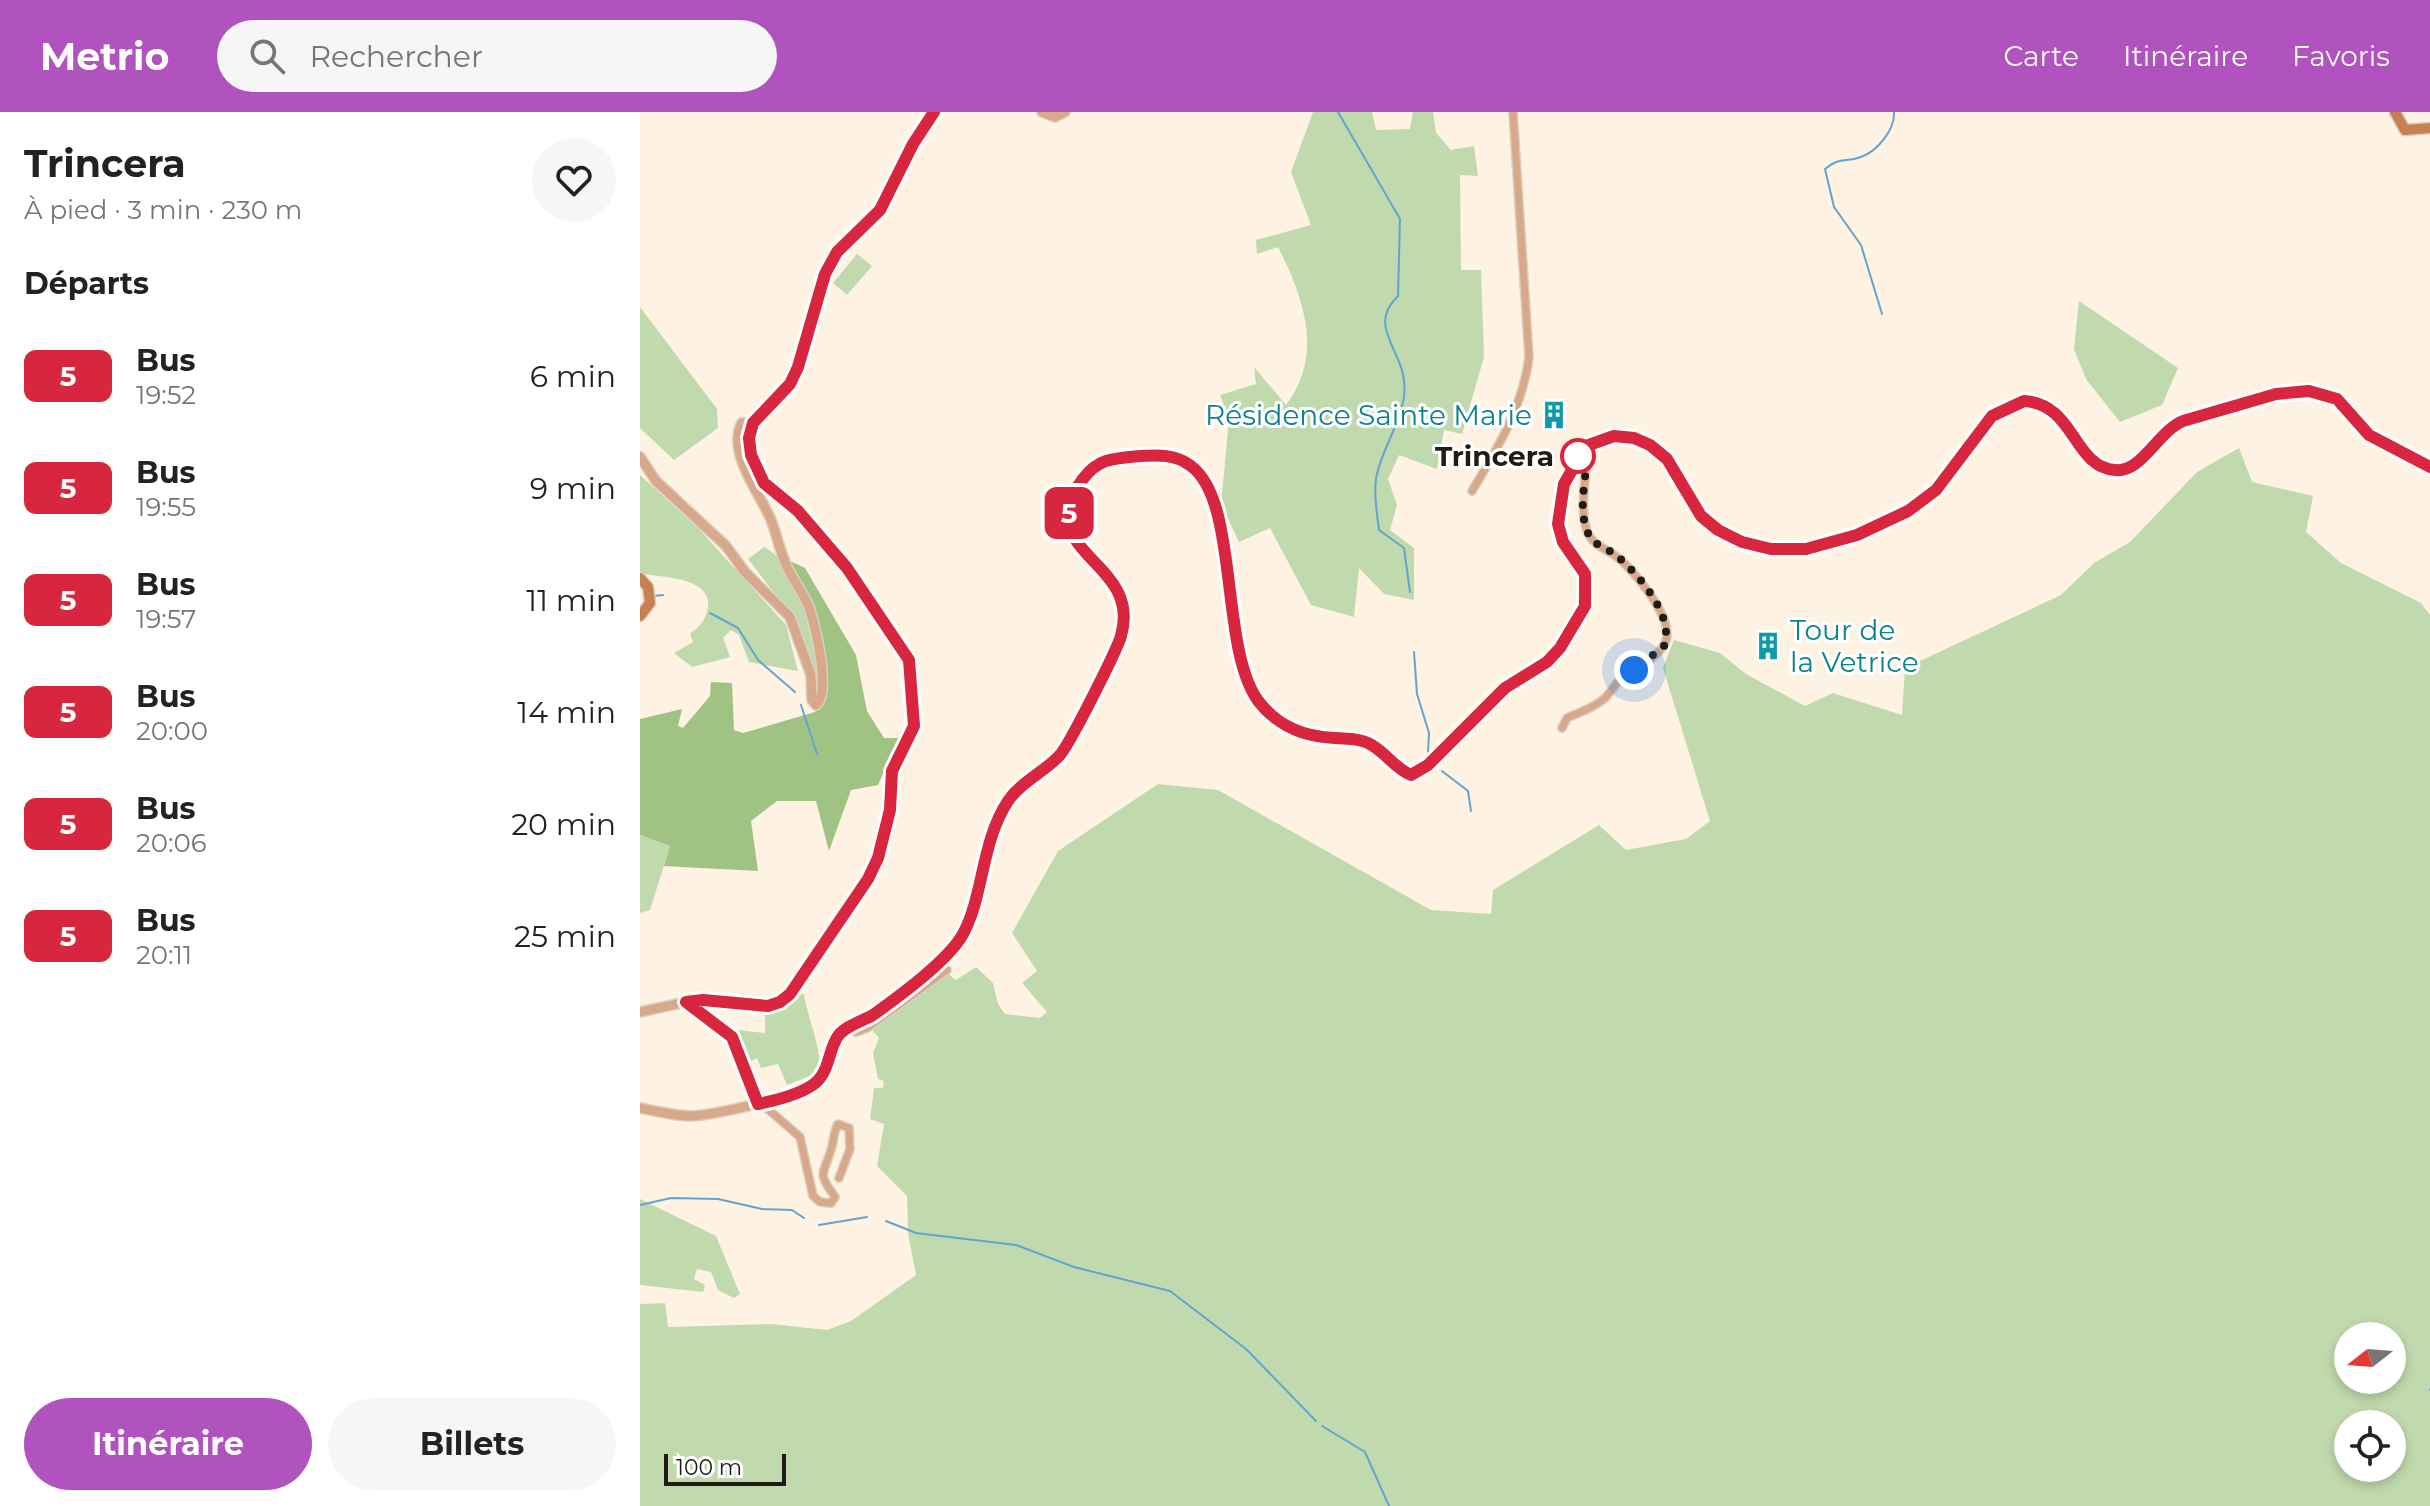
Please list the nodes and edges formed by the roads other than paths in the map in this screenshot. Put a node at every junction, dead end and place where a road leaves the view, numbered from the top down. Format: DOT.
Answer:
graph roads {
  1 [pos="934,112"];
  2 [pos="1042,112"];
  3 [pos="1065,112"];
  4 [pos="1513,112"];
  5 [pos="2395,112"];
  6 [pos="2430,128"];
  7 [pos="753,423"];
  8 [pos="1586,446"];
  9 [pos="640,457"];
  10 [pos="2430,467"];
  11 [pos="1472,491"];
  12 [pos="644,583"];
  13 [pos="640,616"];
  14 [pos="1562,728"];
  15 [pos="947,970"];
  16 [pos="686,1002"];
  17 [pos="640,1012"];
  18 [pos="848,1029"];
  19 [pos="760,1104"];
  20 [pos="640,1108"];
  21 [pos="839,1178"];
  1 -- 7 [label="street"];
  2 -- 3 [label="street"];
  4 -- 11 [label="street"];
  5 -- 6 [label="main road"];
  7 -- 9 [label="street"];
  7 -- 16 [label="street"];
  8 -- 10 [label="street"];
  8 -- 14 [label="street"];
  8 -- 18 [label="street"];
  12 -- 13 [label="main road"];
  15 -- 18 [label="street"];
  16 -- 17 [label="street"];
  16 -- 19 [label="street"];
  18 -- 19 [label="street"];
  19 -- 20 [label="street"];
  19 -- 21 [label="street"];
}
